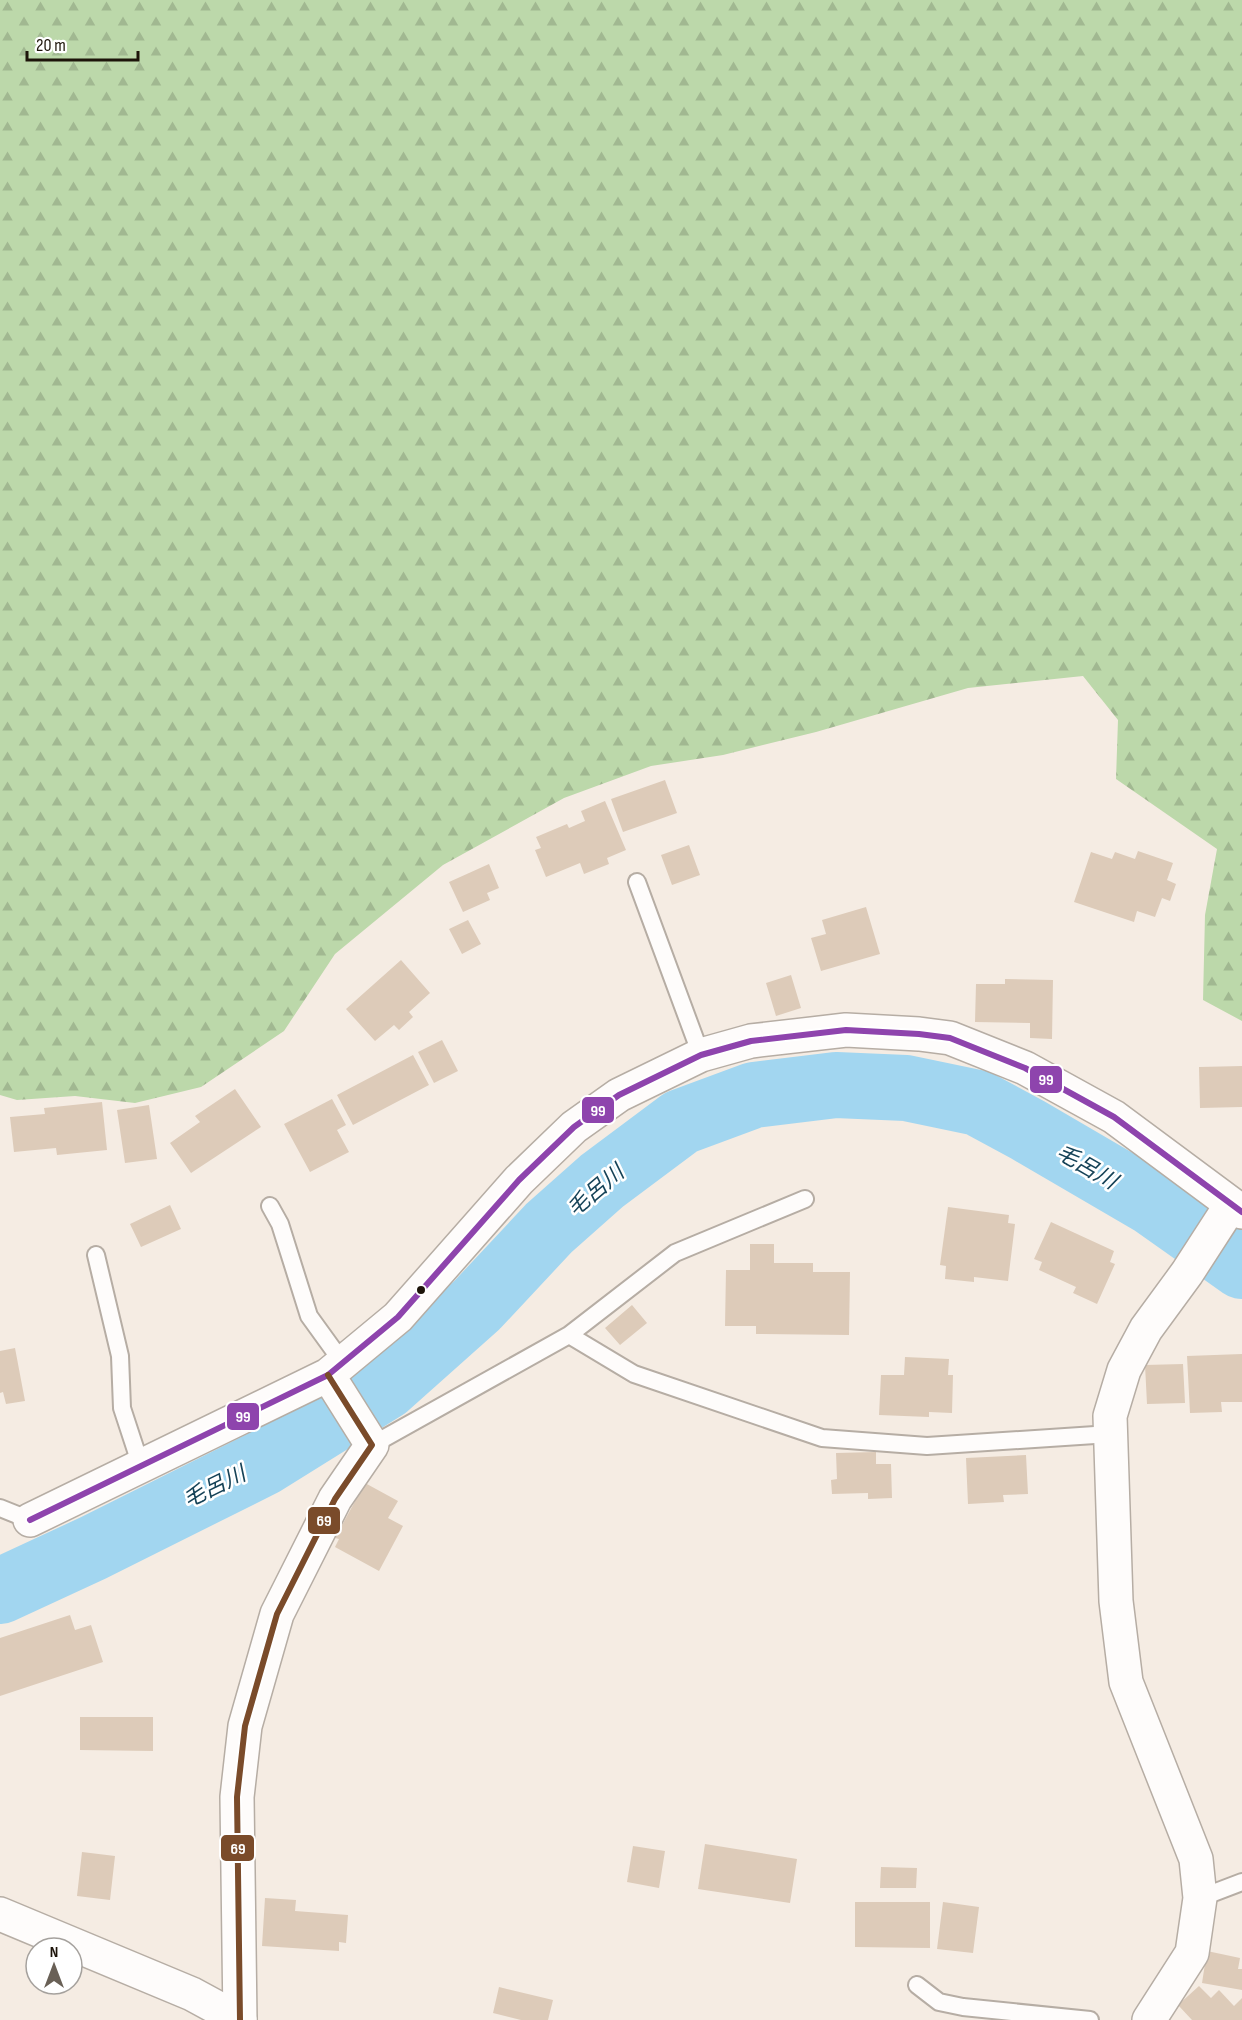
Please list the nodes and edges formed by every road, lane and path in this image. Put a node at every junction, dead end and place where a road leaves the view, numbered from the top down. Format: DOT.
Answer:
graph roads {
  1 [pos="637,882"];
  2 [pos="701,1055"];
  3 [pos="805,1199"];
  4 [pos="270,1206"];
  5 [pos="1231,1213"];
  6 [pos="96,1255"];
  7 [pos="569,1335"];
  8 [pos="335,1374"];
  9 [pos="1110,1434"];
  10 [pos="370,1441"];
  11 [pos="141,1466"];
  12 [pos="0,1508"];
  13 [pos="30,1520"];
  14 [pos="1242,1882"];
  15 [pos="1200,1898"];
  16 [pos="0,1914"];
  17 [pos="917,1985"];
  18 [pos="1151,2019"];
  19 [pos="240,2020"];
  20 [pos="1090,2020"];
  1 -- 2 [label="lane"];
  2 -- 5 [label="street"];
  2 -- 8 [label="street"];
  3 -- 7 [label="lane"];
  4 -- 8 [label="lane"];
  5 -- 9 [label="street"];
  6 -- 11 [label="lane"];
  7 -- 9 [label="lane"];
  7 -- 10 [label="lane"];
  8 -- 10 [label="street"];
  8 -- 11 [label="street"];
  9 -- 15 [label="street"];
  10 -- 19 [label="street"];
  11 -- 13 [label="street"];
  12 -- 13 [label="lane"];
  14 -- 15 [label="lane"];
  15 -- 18 [label="street"];
  16 -- 19 [label="street"];
  17 -- 20 [label="lane"];
}
